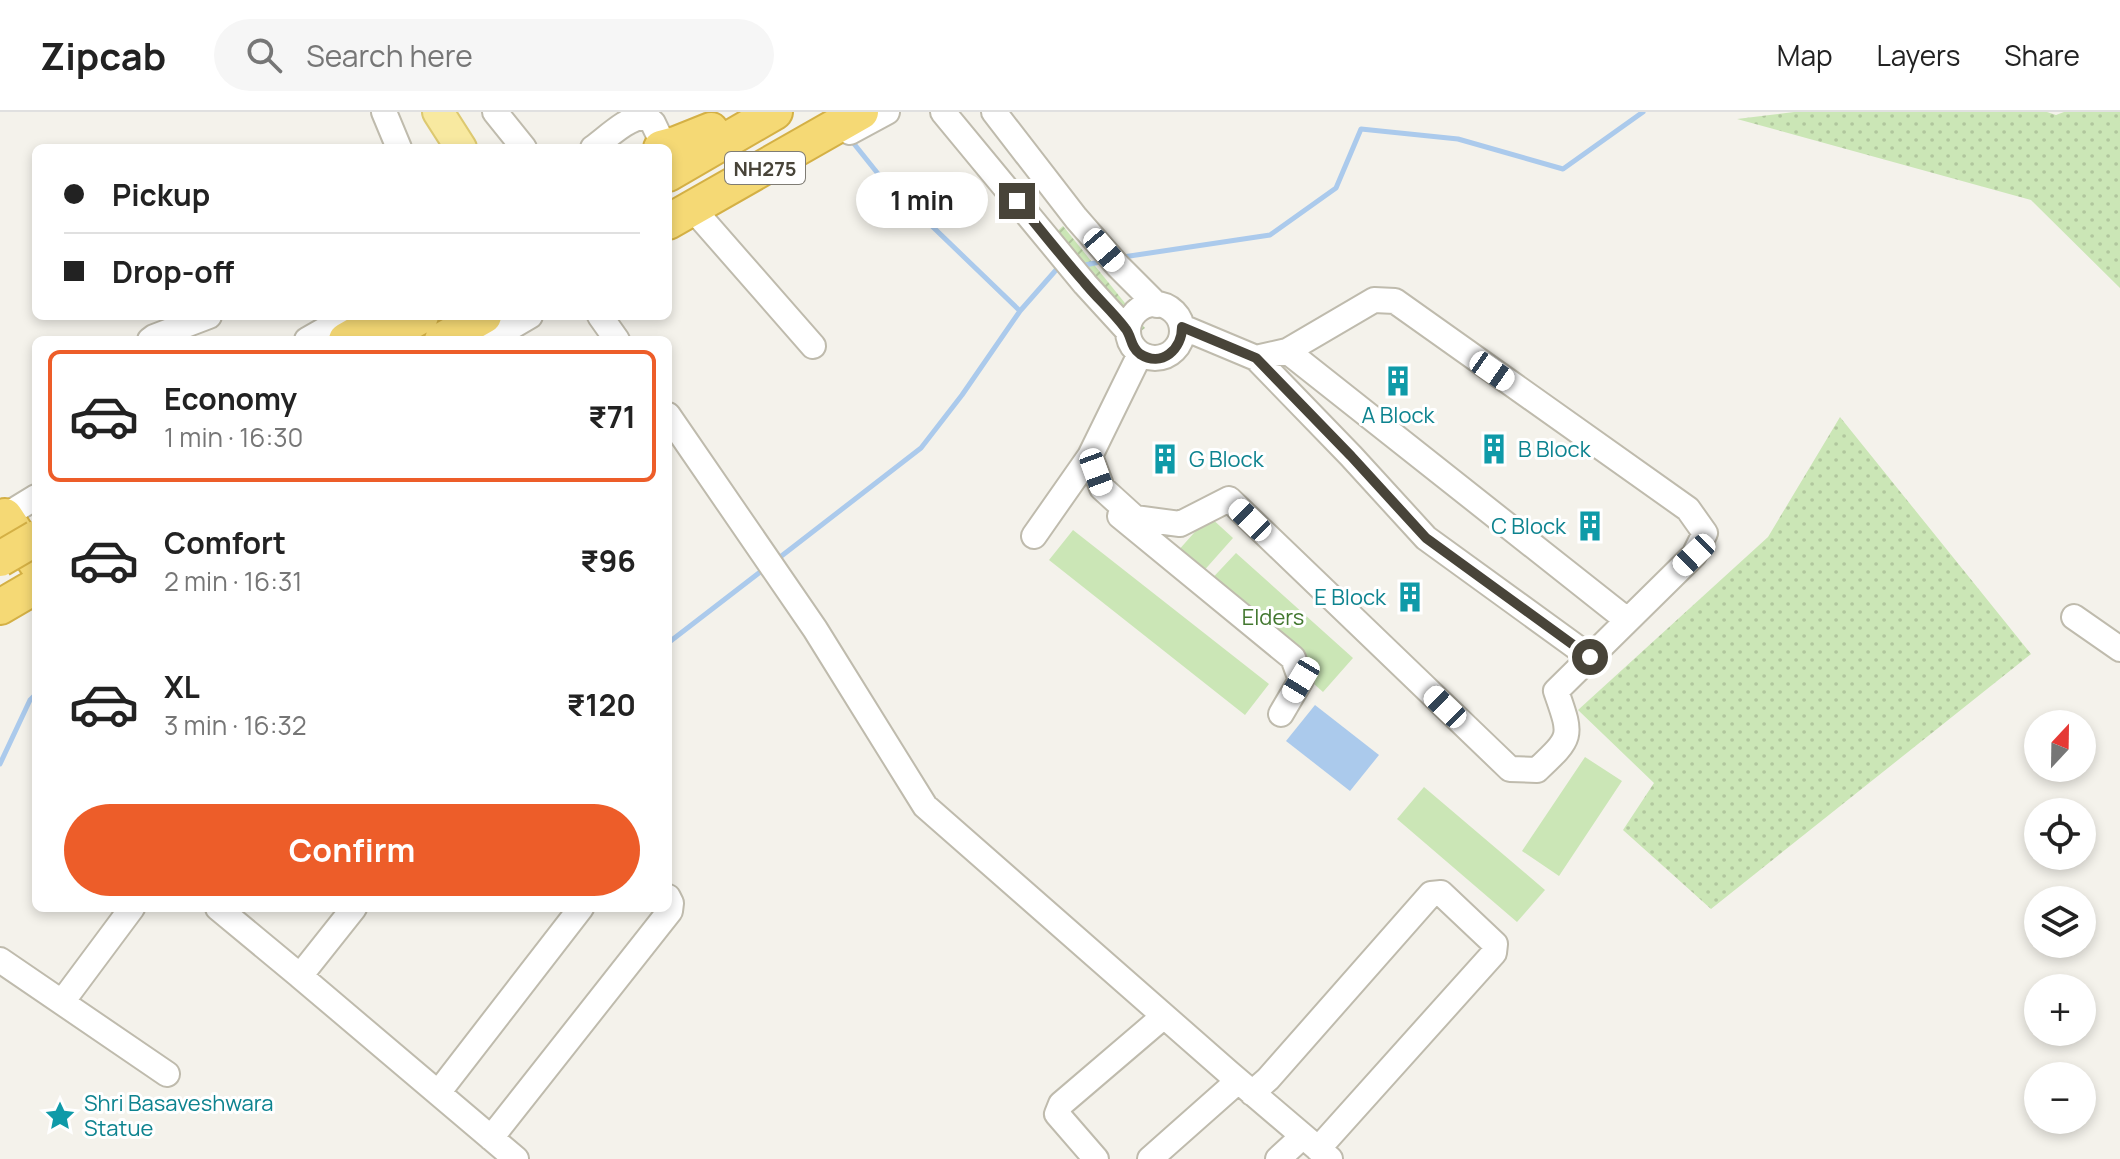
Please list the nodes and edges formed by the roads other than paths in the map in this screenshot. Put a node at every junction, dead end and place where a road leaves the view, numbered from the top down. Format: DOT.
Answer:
graph roads {
  1 [pos="384,112"];
  2 [pos="438,112"];
  3 [pos="495,112"];
  4 [pos="712,112"];
  5 [pos="743,112"];
  6 [pos="775,112"];
  7 [pos="838,112"];
  8 [pos="861,112"];
  9 [pos="887,112"];
  10 [pos="943,112"];
  11 [pos="994,112"];
  12 [pos="646,114"];
  13 [pos="397,144"];
  14 [pos="458,144"];
  15 [pos="521,144"];
  16 [pos="599,144"];
  17 [pos="663,144"];
  18 [pos="672,147"];
  19 [pos="672,150"];
  20 [pos="672,151"];
  21 [pos="1070,210"];
  22 [pos="679,216"];
  23 [pos="1042,231"];
  24 [pos="1157,305"];
  25 [pos="199,320"];
  26 [pos="342,320"];
  27 [pos="381,320"];
  28 [pos="414,320"];
  29 [pos="477,320"];
  30 [pos="498,320"];
  31 [pos="523,320"];
  32 [pos="1182,327"];
  33 [pos="1128,331"];
  34 [pos="157,336"];
  35 [pos="314,336"];
  36 [pos="353,336"];
  37 [pos="387,336"];
  38 [pos="449,336"];
  39 [pos="471,336"];
  40 [pos="496,336"];
  41 [pos="813,346"];
  42 [pos="1287,351"];
  43 [pos="1140,354"];
  44 [pos="1256,358"];
  45 [pos="672,421"];
  46 [pos="1377,422"];
  47 [pos="1090,456"];
  48 [pos="1351,456"];
  49 [pos="1102,488"];
  50 [pos="32,503"];
  51 [pos="13,532"];
  52 [pos="1034,536"];
  53 [pos="32,558"];
  54 [pos="32,576"];
  55 [pos="32,588"];
  56 [pos="0,595"];
  57 [pos="32,600"];
  58 [pos="0,607"];
  59 [pos="2074,617"];
  60 [pos="0,619"];
  61 [pos="1627,620"];
  62 [pos="2120,649"];
  63 [pos="1590,657"];
  64 [pos="1281,714"];
  65 [pos="129,912"];
  66 [pos="223,912"];
  67 [pos="351,912"];
  68 [pos="578,912"];
  69 [pos="669,912"];
  70 [pos="0,960"];
  71 [pos="300,976"];
  72 [pos="62,1002"];
  73 [pos="1164,1016"];
  74 [pos="167,1074"];
  75 [pos="1245,1087"];
  76 [pos="438,1093"];
  77 [pos="491,1138"];
  78 [pos="1317,1148"];
  79 [pos="516,1159"];
  80 [pos="1096,1159"];
  81 [pos="1150,1159"];
  82 [pos="1278,1159"];
  1 -- 13 [label="street"];
  2 -- 14 [label="main road"];
  3 -- 15 [label="street"];
  4 -- 18 [label="street"];
  5 -- 19 [label="highway, NH275"];
  6 -- 20 [label="highway, NH275"];
  7 -- 22 [label="highway, NH275"];
  8 -- 22 [label="highway, NH275"];
  9 -- 22 [label="street, NH275"];
  10 -- 23 [label="street"];
  11 -- 21 [label="street"];
  12 -- 16 [label="street"];
  12 -- 17 [label="street"];
  21 -- 23 [label="street"];
  21 -- 24 [label="street"];
  22 -- 41 [label="street"];
  23 -- 33 [label="street"];
  24 -- 32 [label="street"];
  24 -- 33 [label="street"];
  25 -- 34 [label="street"];
  26 -- 35 [label="street"];
  27 -- 36 [label="highway"];
  28 -- 37 [label="highway"];
  29 -- 38 [label="highway"];
  30 -- 39 [label="highway"];
  31 -- 40 [label="street"];
  32 -- 43 [label="street"];
  32 -- 44 [label="street"];
  33 -- 43 [label="street"];
  42 -- 44 [label="street"];
  42 -- 46 [label="street"];
  42 -- 61 [label="street"];
  43 -- 47 [label="street"];
  44 -- 48 [label="street"];
  45 -- 73 [label="street"];
  46 -- 48 [label="street"];
  46 -- 61 [label="street"];
  47 -- 49 [label="street"];
  47 -- 52 [label="street"];
  48 -- 63 [label="street"];
  49 -- 63 [label="street"];
  49 -- 64 [label="street"];
  50 -- 51 [label="street"];
  51 -- 53 [label="highway"];
  54 -- 56 [label="highway"];
  55 -- 58 [label="highway"];
  57 -- 60 [label="street"];
  59 -- 62 [label="street"];
  61 -- 63 [label="street"];
  65 -- 72 [label="street"];
  66 -- 71 [label="street"];
  67 -- 71 [label="street"];
  68 -- 76 [label="street"];
  69 -- 77 [label="street"];
  70 -- 72 [label="street"];
  71 -- 76 [label="street"];
  72 -- 74 [label="street"];
  73 -- 75 [label="street"];
  73 -- 80 [label="street"];
  75 -- 78 [label="street"];
  75 -- 78 [label="street"];
  75 -- 81 [label="street"];
  76 -- 77 [label="street"];
  77 -- 79 [label="street"];
  78 -- 82 [label="street"];
}
